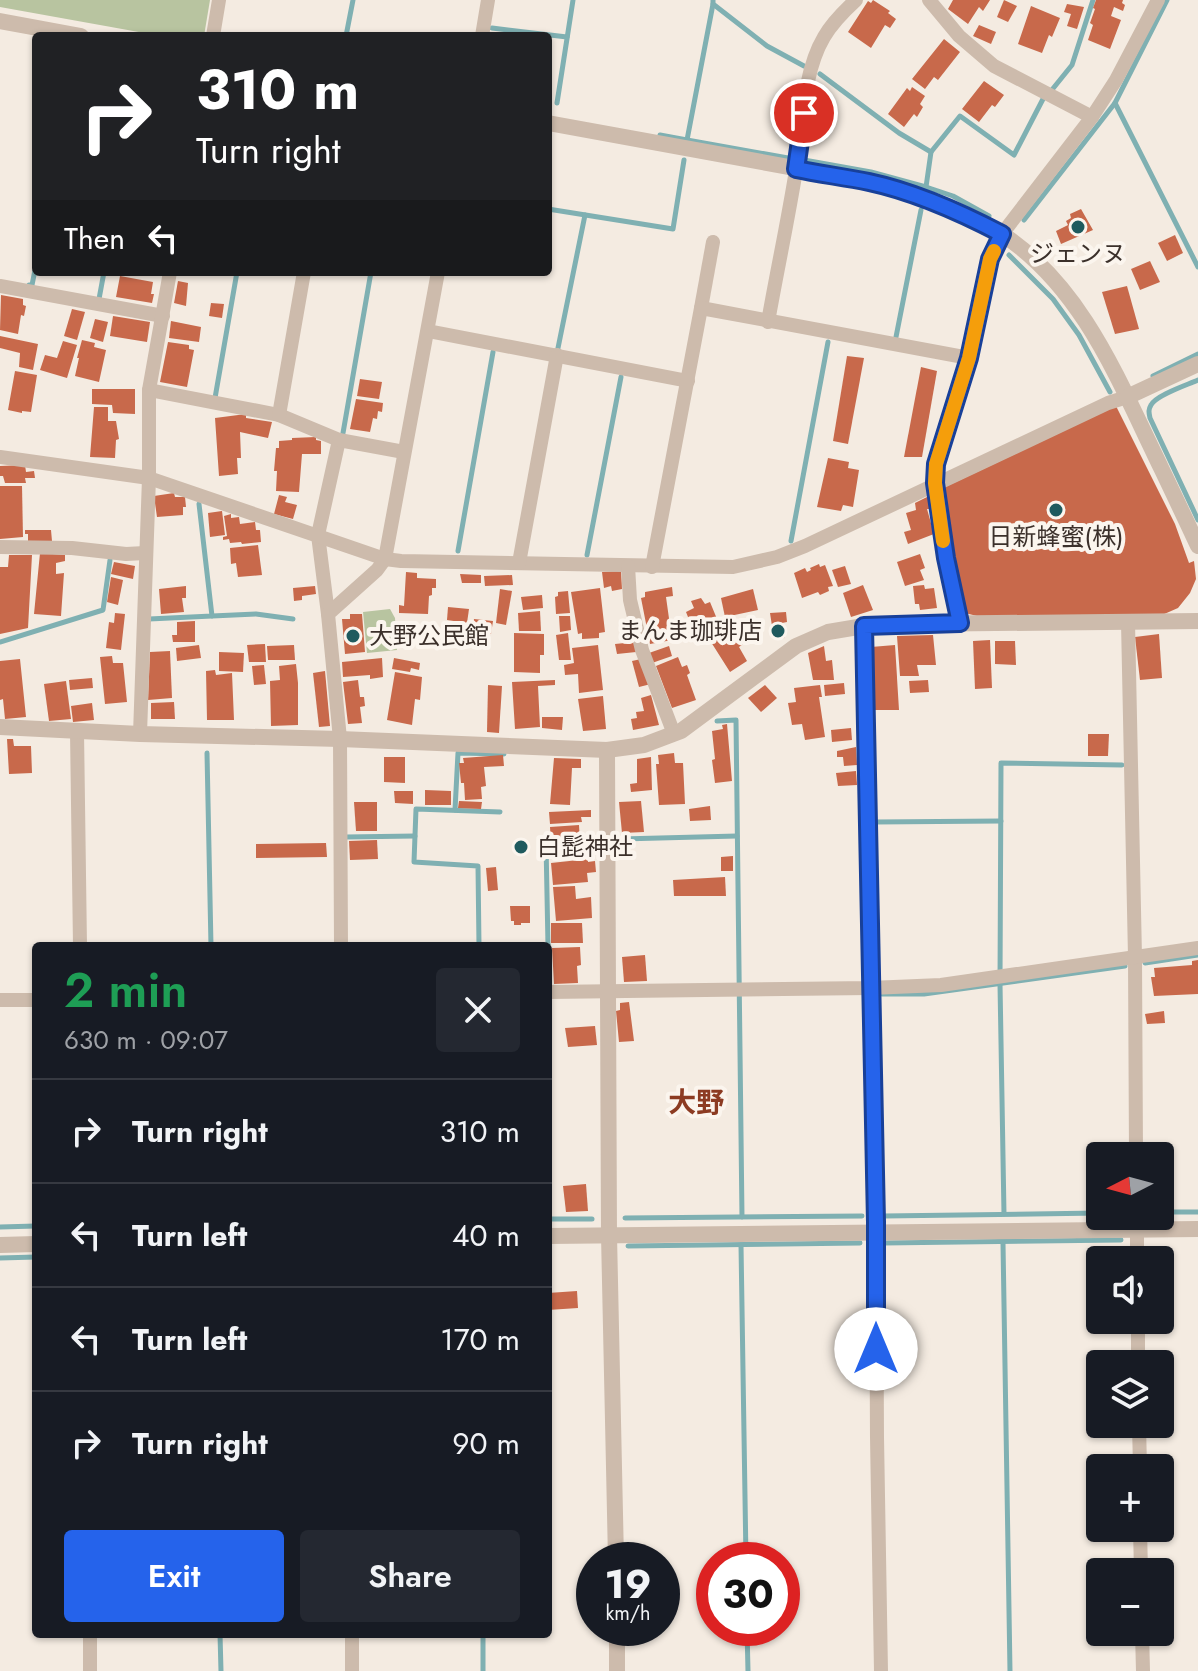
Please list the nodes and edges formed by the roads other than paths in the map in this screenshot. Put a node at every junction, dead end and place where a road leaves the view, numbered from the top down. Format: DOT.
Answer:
graph roads {
  1 [pos="219,0"];
  2 [pos="488,0"];
  3 [pos="856,0"];
  4 [pos="1158,0"];
  5 [pos="933,1"];
  6 [pos="0,21"];
  7 [pos="59,32"];
  8 [pos="214,32"];
  9 [pos="483,32"];
  10 [pos="1092,117"];
  11 [pos="552,124"];
  12 [pos="796,169"];
  13 [pos="1002,234"];
  14 [pos="713,242"];
  15 [pos="169,276"];
  16 [pos="303,276"];
  17 [pos="437,276"];
  18 [pos="0,286"];
  19 [pos="701,308"];
  20 [pos="163,316"];
  21 [pos="768,322"];
  22 [pos="428,331"];
  23 [pos="557,355"];
  24 [pos="969,358"];
  25 [pos="1198,364"];
  26 [pos="688,381"];
  27 [pos="149,390"];
  28 [pos="1127,397"];
  29 [pos="279,415"];
  30 [pos="339,440"];
  31 [pos="404,452"];
  32 [pos="0,457"];
  33 [pos="149,478"];
  34 [pos="935,483"];
  35 [pos="318,535"];
  36 [pos="1198,546"];
  37 [pos="0,547"];
  38 [pos="145,553"];
  39 [pos="385,559"];
  40 [pos="519,563"];
  41 [pos="628,566"];
  42 [pos="652,567"];
  43 [pos="328,614"];
  44 [pos="1198,621"];
  45 [pos="1128,622"];
  46 [pos="960,623"];
  47 [pos="864,626"];
  48 [pos="0,727"];
  49 [pos="77,731"];
  50 [pos="140,734"];
  51 [pos="674,734"];
  52 [pos="340,739"];
  53 [pos="607,750"];
  54 [pos="80,942"];
  55 [pos="341,942"];
  56 [pos="1198,948"];
  57 [pos="1135,957"];
  58 [pos="870,988"];
  59 [pos="609,991"];
  60 [pos="552,992"];
  61 [pos="0,1000"];
  62 [pos="32,1000"];
  63 [pos="1136,1142"];
  64 [pos="1086,1224"];
  65 [pos="1174,1226"];
  66 [pos="1198,1229"];
  67 [pos="876,1232"];
  68 [pos="609,1235"];
  69 [pos="552,1236"];
  70 [pos="32,1244"];
  71 [pos="0,1245"];
  72 [pos="616,1542"];
  73 [pos="90,1638"];
  74 [pos="352,1638"];
  75 [pos="617,1646"];
  76 [pos="1142,1646"];
  77 [pos="90,1671"];
  78 [pos="352,1671"];
  79 [pos="617,1671"];
  80 [pos="881,1671"];
  81 [pos="1143,1671"];
  1 -- 8 [label="street"];
  2 -- 9 [label="street"];
  3 -- 12 [label="street"];
  4 -- 10 [label="street"];
  5 -- 10 [label="street"];
  6 -- 7 [label="street"];
  10 -- 13 [label="street"];
  11 -- 12 [label="street"];
  12 -- 13 [label="street"];
  12 -- 21 [label="street"];
  13 -- 24 [label="street"];
  13 -- 28 [label="street"];
  14 -- 19 [label="street"];
  15 -- 20 [label="street"];
  16 -- 29 [label="street"];
  17 -- 22 [label="street"];
  18 -- 20 [label="street"];
  19 -- 21 [label="street"];
  19 -- 26 [label="street"];
  20 -- 27 [label="street"];
  21 -- 24 [label="street"];
  22 -- 23 [label="street"];
  22 -- 31 [label="street"];
  23 -- 26 [label="street"];
  23 -- 40 [label="street"];
  24 -- 34 [label="street"];
  25 -- 28 [label="street"];
  26 -- 42 [label="street"];
  27 -- 29 [label="street"];
  27 -- 33 [label="street"];
  28 -- 34 [label="street"];
  28 -- 36 [label="street"];
  29 -- 30 [label="street"];
  30 -- 31 [label="street"];
  30 -- 35 [label="street"];
  31 -- 39 [label="street"];
  32 -- 33 [label="street"];
  33 -- 35 [label="street"];
  33 -- 38 [label="street"];
  34 -- 42 [label="street"];
  34 -- 46 [label="street"];
  35 -- 39 [label="street"];
  35 -- 43 [label="street"];
  37 -- 38 [label="street"];
  38 -- 50 [label="street"];
  39 -- 40 [label="street"];
  39 -- 43 [label="street"];
  40 -- 41 [label="street"];
  41 -- 42 [label="street"];
  41 -- 51 [label="street"];
  43 -- 52 [label="street"];
  44 -- 45 [label="street"];
  45 -- 46 [label="street"];
  45 -- 57 [label="street"];
  46 -- 47 [label="street"];
  47 -- 51 [label="street"];
  47 -- 58 [label="street"];
  48 -- 49 [label="street"];
  49 -- 50 [label="street"];
  49 -- 54 [label="street"];
  50 -- 52 [label="street"];
  51 -- 53 [label="street"];
  52 -- 53 [label="street"];
  52 -- 55 [label="street"];
  53 -- 59 [label="street"];
  56 -- 57 [label="street"];
  57 -- 58 [label="street"];
  57 -- 63 [label="street"];
  58 -- 59 [label="street"];
  58 -- 67 [label="street"];
  59 -- 60 [label="street"];
  59 -- 68 [label="street"];
  61 -- 62 [label="street"];
  64 -- 67 [label="street"];
  65 -- 66 [label="street"];
  67 -- 68 [label="street"];
  67 -- 80 [label="street"];
  68 -- 69 [label="street"];
  68 -- 72 [label="street"];
  70 -- 71 [label="street"];
  73 -- 77 [label="street"];
  74 -- 78 [label="street"];
  75 -- 79 [label="street"];
  76 -- 81 [label="street"];
}
